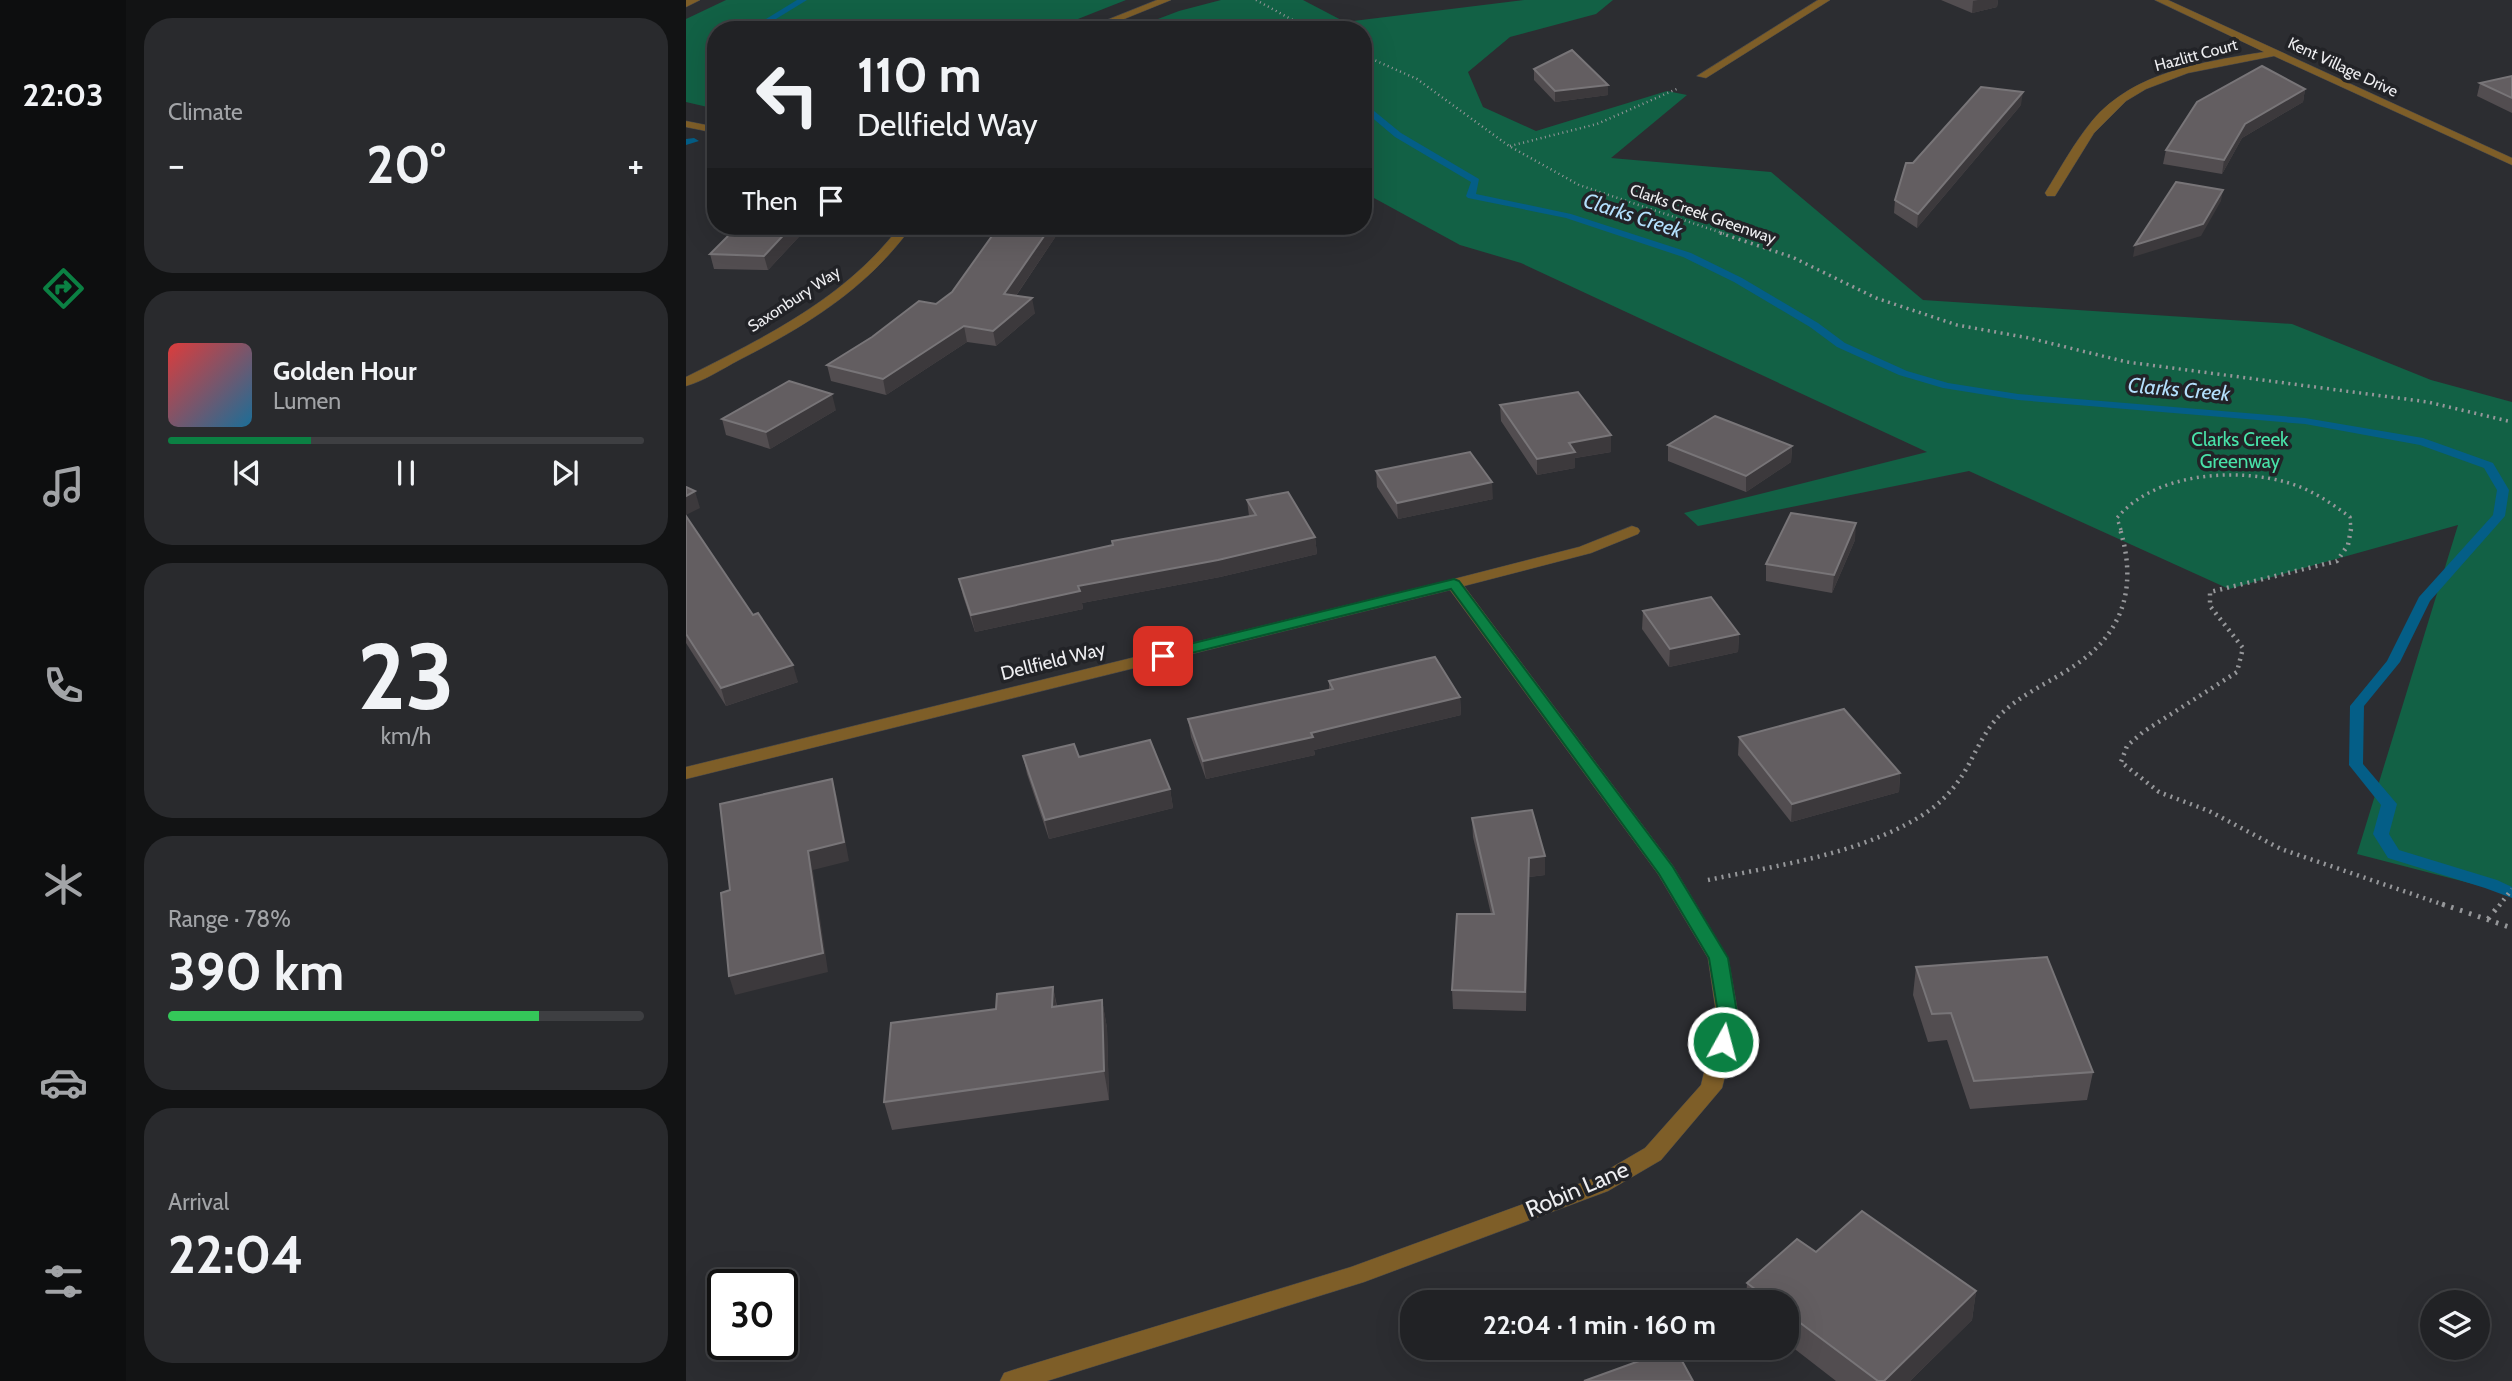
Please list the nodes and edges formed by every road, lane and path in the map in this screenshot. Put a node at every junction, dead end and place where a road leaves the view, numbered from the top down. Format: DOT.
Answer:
graph roads {
  1 [pos="695,0"];
  2 [pos="1166,0"];
  3 [pos="1256,0"];
  4 [pos="1825,0"];
  5 [pos="2160,0"];
  6 [pos="686,5"];
  7 [pos="1111,21"];
  8 [pos="1294,21"];
  9 [pos="2275,53"];
  10 [pos="1372,59"];
  11 [pos="1702,76"];
  12 [pos="686,124"];
  13 [pos="707,128"];
  14 [pos="1509,146"];
  15 [pos="2512,162"];
  16 [pos="2051,192"];
  17 [pos="899,235"];
  18 [pos="686,382"];
  19 [pos="2512,422"];
  20 [pos="1632,531"];
  21 [pos="1454,584"];
  22 [pos="686,774"];
  23 [pos="1676,887"];
  24 [pos="2512,889"];
  25 [pos="2488,919"];
  26 [pos="2512,928"];
  27 [pos="1013,1381"];
  1 -- 6 [label="street"];
  2 -- 7 [label="street"];
  3 -- 8 [label="path"];
  4 -- 11 [label="street"];
  5 -- 9 [label="street, Kent Village Drive"];
  9 -- 15 [label="street, Kent Village Drive"];
  9 -- 16 [label="street, Hazlitt Court"];
  10 -- 14 [label="path, Clarks Creek Greenway"];
  11 -- 14 [label="path"];
  12 -- 13 [label="street"];
  14 -- 19 [label="path, Clarks Creek Greenway"];
  17 -- 18 [label="street, Saxonbury Way"];
  20 -- 21 [label="street, Dellfield Way"];
  21 -- 22 [label="street, Dellfield Way"];
  21 -- 23 [label="street, Robin Lane"];
  23 -- 25 [label="path"];
  23 -- 27 [label="street, Robin Lane"];
  24 -- 25 [label="path"];
  25 -- 26 [label="path"];
}
